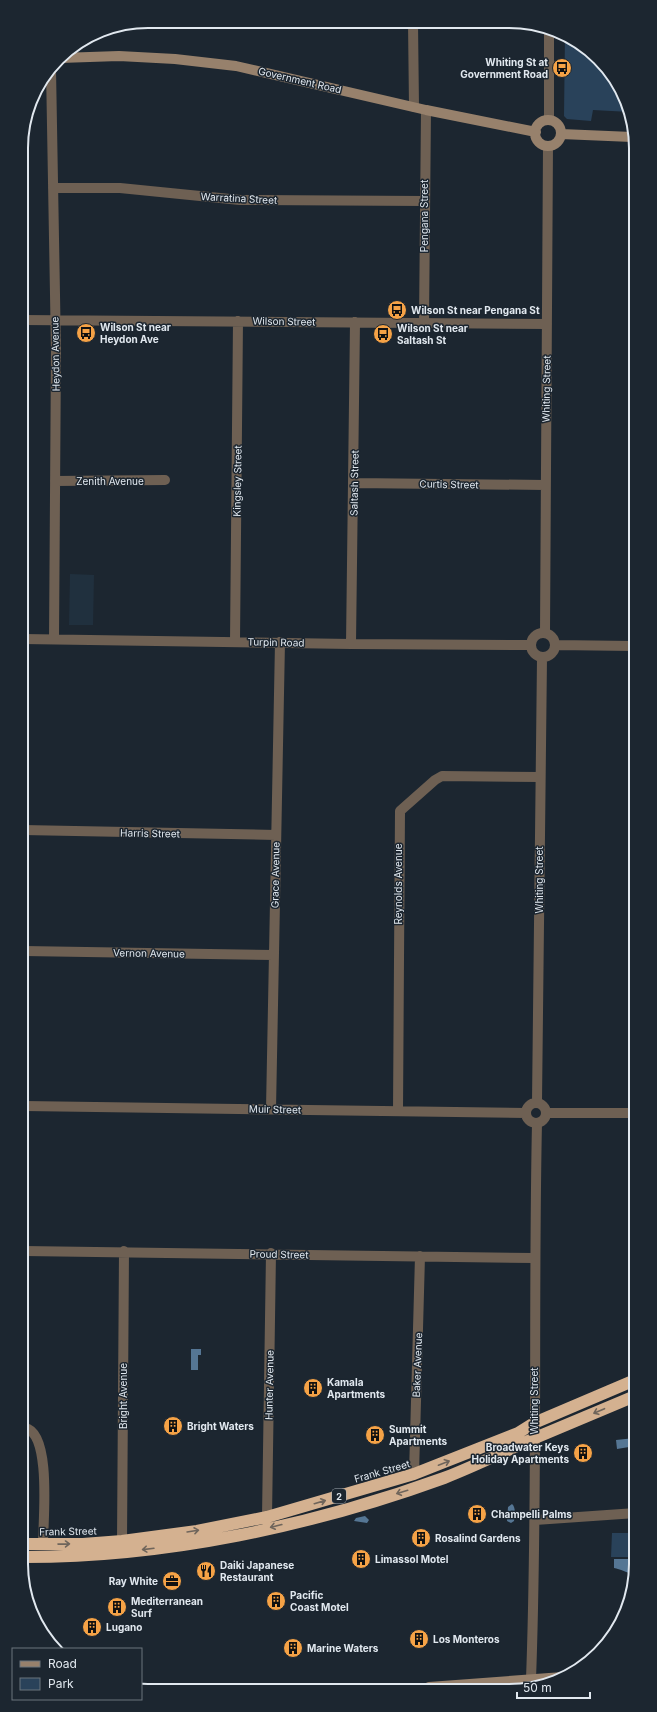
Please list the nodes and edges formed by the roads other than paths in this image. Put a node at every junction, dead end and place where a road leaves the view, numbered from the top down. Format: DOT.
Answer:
graph roads {
  1 [pos="413,28"];
  2 [pos="549,35"];
  3 [pos="72,55"];
  4 [pos="52,76"];
  5 [pos="414,107"];
  6 [pos="426,110"];
  7 [pos="549,119"];
  8 [pos="536,132"];
  9 [pos="561,134"];
  10 [pos="628,137"];
  11 [pos="548,146"];
  12 [pos="54,188"];
  13 [pos="424,201"];
  14 [pos="28,320"];
  15 [pos="55,320"];
  16 [pos="238,321"];
  17 [pos="355,322"];
  18 [pos="424,322"];
  19 [pos="547,324"];
  20 [pos="165,480"];
  21 [pos="55,481"];
  22 [pos="354,483"];
  23 [pos="545,484"];
  24 [pos="544,632"];
  25 [pos="28,639"];
  26 [pos="54,639"];
  27 [pos="235,641"];
  28 [pos="280,642"];
  29 [pos="351,644"];
  30 [pos="530,644"];
  31 [pos="555,645"];
  32 [pos="629,646"];
  33 [pos="542,658"];
  34 [pos="540,777"];
  35 [pos="28,830"];
  36 [pos="276,835"];
  37 [pos="28,951"];
  38 [pos="274,955"];
  39 [pos="537,1102"];
  40 [pos="28,1106"];
  41 [pos="271,1109"];
  42 [pos="398,1111"];
  43 [pos="526,1112"];
  44 [pos="546,1113"];
  45 [pos="629,1113"];
  46 [pos="536,1123"];
  47 [pos="28,1251"];
  48 [pos="124,1251"];
  49 [pos="271,1253"];
  50 [pos="420,1256"];
  51 [pos="534,1258"];
  52 [pos="629,1383"];
  53 [pos="629,1398"];
  54 [pos="534,1423"];
  55 [pos="28,1430"];
  56 [pos="534,1438"];
  57 [pos="414,1474"];
  58 [pos="629,1513"];
  59 [pos="267,1517"];
  60 [pos="535,1520"];
  61 [pos="122,1541"];
  62 [pos="28,1544"];
  63 [pos="44,1544"];
  64 [pos="28,1557"];
  65 [pos="547,1678"];
  66 [pos="531,1679"];
  67 [pos="467,1684"];
  1 -- 5 [label="street"];
  2 -- 7 [label="street"];
  3 -- 5 [label="main road, Government Road"];
  4 -- 12 [label="street, Heydon Avenue"];
  5 -- 6 [label="main road, Government Road"];
  6 -- 8 [label="main road, Government Road"];
  6 -- 13 [label="street, Pengana Street"];
  7 -- 8 [label="main road"];
  7 -- 9 [label="main road"];
  8 -- 11 [label="main road"];
  9 -- 10 [label="main road"];
  9 -- 11 [label="main road"];
  11 -- 19 [label="street, Whiting Street"];
  12 -- 13 [label="street, Warratina Street"];
  12 -- 15 [label="street, Heydon Avenue"];
  13 -- 18 [label="street, Pengana Street"];
  14 -- 15 [label="street, Wilson Street"];
  15 -- 16 [label="street, Wilson Street"];
  15 -- 21 [label="street, Heydon Avenue"];
  16 -- 17 [label="street, Wilson Street"];
  16 -- 27 [label="street, Kingsley Street"];
  17 -- 18 [label="street, Wilson Street"];
  17 -- 22 [label="street, Saltash Street"];
  18 -- 19 [label="street, Wilson Street"];
  19 -- 23 [label="street, Whiting Street"];
  20 -- 21 [label="street, Zenith Avenue"];
  21 -- 26 [label="street, Heydon Avenue"];
  22 -- 23 [label="street, Curtis Street"];
  22 -- 29 [label="street, Saltash Street"];
  23 -- 24 [label="street, Whiting Street"];
  24 -- 30 [label="street"];
  24 -- 31 [label="street"];
  25 -- 26 [label="street, Turpin Road"];
  26 -- 27 [label="street, Turpin Road"];
  27 -- 28 [label="street, Turpin Road"];
  28 -- 29 [label="street, Turpin Road"];
  28 -- 36 [label="street, Grace Avenue"];
  29 -- 30 [label="street, Turpin Road"];
  30 -- 33 [label="street"];
  31 -- 32 [label="street"];
  31 -- 33 [label="street"];
  33 -- 34 [label="street, Whiting Street"];
  34 -- 39 [label="street, Whiting Street"];
  34 -- 42 [label="street, Reynolds Avenue"];
  35 -- 36 [label="street, Harris Street"];
  36 -- 38 [label="street, Grace Avenue"];
  37 -- 38 [label="street, Vernon Avenue"];
  38 -- 41 [label="street, Grace Avenue"];
  39 -- 43 [label="street"];
  39 -- 44 [label="street"];
  40 -- 41 [label="street, Muir Street"];
  41 -- 42 [label="street, Muir Street"];
  42 -- 43 [label="street, Muir Street"];
  43 -- 46 [label="street"];
  44 -- 45 [label="street"];
  44 -- 46 [label="street"];
  46 -- 51 [label="street, Whiting Street"];
  47 -- 48 [label="street, Proud Street"];
  48 -- 49 [label="street, Proud Street"];
  48 -- 61 [label="street, Bright Avenue"];
  49 -- 50 [label="street, Proud Street"];
  49 -- 59 [label="street, Hunter Avenue"];
  50 -- 51 [label="street, Proud Street"];
  50 -- 57 [label="street, Baker Avenue"];
  51 -- 54 [label="street, Whiting Street"];
  52 -- 54 [label="highway, Frank Street / 2"];
  53 -- 56 [label="highway, 2, one-way"];
  54 -- 56 [label="street, Whiting Street"];
  57 -- 54 [label="highway, Frank Street / 2, one-way"];
  55 -- 63 [label="street"];
  56 -- 60 [label="street, Whiting Street"];
  56 -- 64 [label="highway, 2, one-way"];
  59 -- 57 [label="highway, Frank Street / 2, one-way"];
  58 -- 60 [label="street"];
  61 -- 59 [label="highway, Frank Street / 2, one-way"];
  60 -- 66 [label="street, Whiting Street"];
  63 -- 61 [label="highway, Frank Street / 2, one-way"];
  62 -- 63 [label="highway, Frank Street / 2"];
  65 -- 66 [label="main road"];
  66 -- 67 [label="main road"];
}
